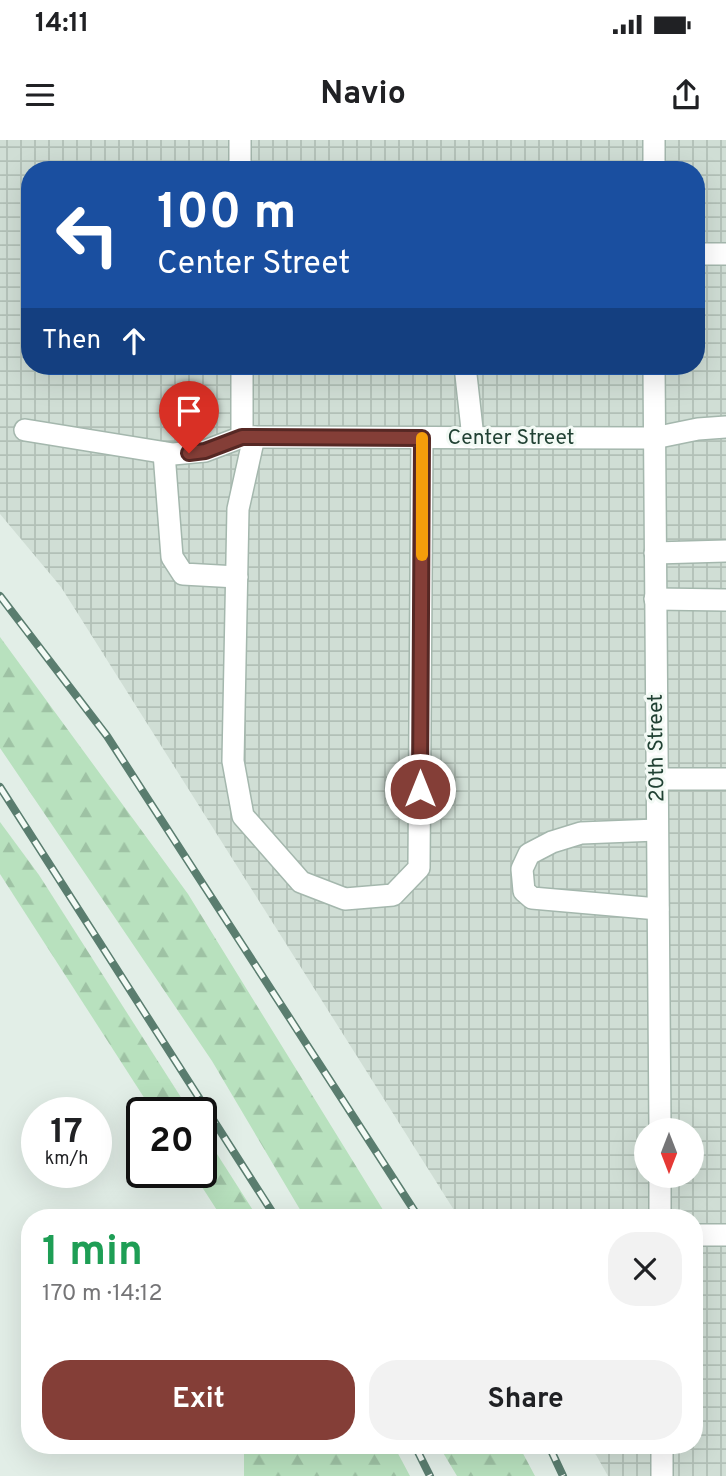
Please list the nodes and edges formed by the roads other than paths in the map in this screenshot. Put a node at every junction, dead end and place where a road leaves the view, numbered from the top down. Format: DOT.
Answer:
graph roads {
  1 [pos="240,140"];
  2 [pos="654,140"];
  3 [pos="240,161"];
  4 [pos="654,161"];
  5 [pos="705,254"];
  6 [pos="726,254"];
  7 [pos="243,375"];
  8 [pos="467,375"];
  9 [pos="654,375"];
  10 [pos="726,427"];
  11 [pos="25,430"];
  12 [pos="248,437"];
  13 [pos="422,438"];
  14 [pos="473,438"];
  15 [pos="654,438"];
  16 [pos="164,453"];
  17 [pos="726,551"];
  18 [pos="655,553"];
  19 [pos="237,577"];
  20 [pos="655,599"];
  21 [pos="726,600"];
  22 [pos="657,779"];
  23 [pos="726,779"];
  24 [pos="657,830"];
  25 [pos="658,909"];
  26 [pos="660,1118"];
  27 [pos="660,1188"];
  28 [pos="660,1209"];
  29 [pos="703,1235"];
  30 [pos="726,1235"];
  31 [pos="662,1454"];
  32 [pos="663,1476"];
  1 -- 3 [label="street"];
  2 -- 4 [label="street"];
  5 -- 6 [label="street"];
  7 -- 12 [label="street"];
  8 -- 14 [label="street"];
  9 -- 15 [label="street, 20th Street"];
  10 -- 15 [label="street, Center Street"];
  11 -- 16 [label="street"];
  12 -- 13 [label="street, Center Street"];
  12 -- 16 [label="street"];
  12 -- 19 [label="street"];
  13 -- 14 [label="street, Center Street"];
  13 -- 19 [label="street"];
  14 -- 15 [label="street, Center Street"];
  15 -- 18 [label="street, 20th Street"];
  16 -- 19 [label="street"];
  17 -- 18 [label="street"];
  18 -- 20 [label="street, 20th Street"];
  20 -- 21 [label="street"];
  20 -- 22 [label="street, 20th Street"];
  22 -- 23 [label="street"];
  22 -- 24 [label="street, 20th Street"];
  24 -- 25 [label="street, 20th Street"];
  24 -- 25 [label="street"];
  25 -- 26 [label="street, 20th Street"];
  27 -- 28 [label="street"];
  29 -- 30 [label="street"];
  31 -- 32 [label="street"];
}
